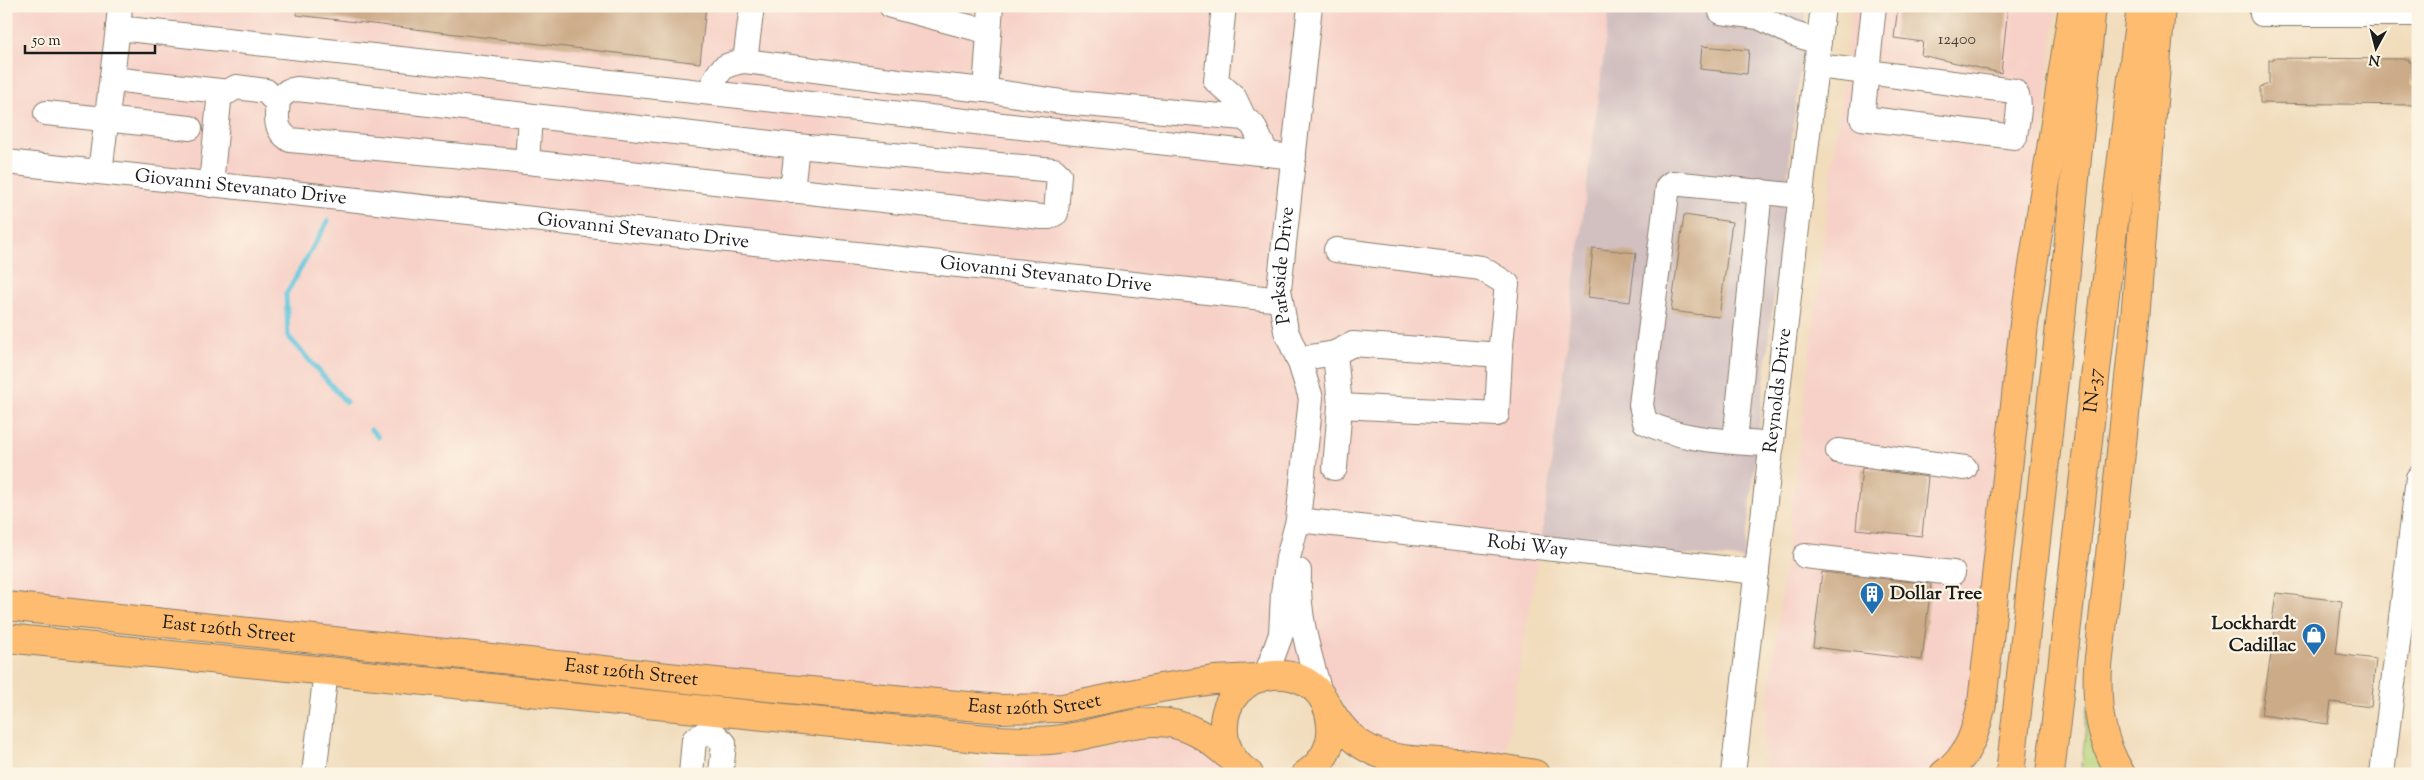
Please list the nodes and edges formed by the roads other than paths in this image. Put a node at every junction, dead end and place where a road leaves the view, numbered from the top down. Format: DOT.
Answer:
graph roads {
  1 [pos="752,6"];
  2 [pos="890,6"];
  3 [pos="991,6"];
  4 [pos="1224,6"];
  5 [pos="1310,6"];
  6 [pos="1824,6"];
  7 [pos="1874,6"];
  8 [pos="2073,6"];
  9 [pos="2092,6"];
  10 [pos="2141,6"];
  11 [pos="2161,6"];
  12 [pos="2262,6"];
  13 [pos="1721,12"];
  14 [pos="2418,14"];
  15 [pos="119,17"];
  16 [pos="989,32"];
  17 [pos="1819,42"];
  18 [pos="745,61"];
  19 [pos="1817,66"];
  20 [pos="1867,72"];
  21 [pos="112,79"];
  22 [pos="985,90"];
  23 [pos="224,92"];
  24 [pos="708,92"];
  25 [pos="275,98"];
  26 [pos="46,113"];
  27 [pos="530,116"];
  28 [pos="1244,118"];
  29 [pos="107,119"];
  30 [pos="190,128"];
  31 [pos="797,146"];
  32 [pos="1268,154"];
  33 [pos="1294,157"];
  34 [pos="6,162"];
  35 [pos="527,162"];
  36 [pos="100,172"];
  37 [pos="211,185"];
  38 [pos="792,190"];
  39 [pos="1760,190"];
  40 [pos="1801,196"];
  41 [pos="1336,250"];
  42 [pos="1281,300"];
  43 [pos="1335,354"];
  44 [pos="1500,355"];
  45 [pos="1298,359"];
  46 [pos="1340,406"];
  47 [pos="1735,441"];
  48 [pos="1772,445"];
  49 [pos="1838,451"];
  50 [pos="1334,468"];
  51 [pos="1965,468"];
  52 [pos="2418,478"];
  53 [pos="1298,520"];
  54 [pos="1805,556"];
  55 [pos="1757,572"];
  56 [pos="1953,574"];
  57 [pos="6,606"];
  58 [pos="6,638"];
  59 [pos="326,671"];
  60 [pos="1261,677"];
  61 [pos="715,682"];
  62 [pos="1324,701"];
  63 [pos="711,720"];
  64 [pos="1242,769"];
  65 [pos="314,774"];
  66 [pos="691,774"];
  67 [pos="721,774"];
  68 [pos="1306,774"];
  69 [pos="1535,774"];
  70 [pos="1733,774"];
  71 [pos="1944,774"];
  72 [pos="2010,774"];
  73 [pos="2050,774"];
  74 [pos="2121,774"];
  75 [pos="2382,774"];
  1 -- 18 [label="street"];
  2 -- 16 [label="street"];
  3 -- 16 [label="street"];
  4 -- 28 [label="street"];
  5 -- 33 [label="street, Parkside Drive"];
  6 -- 17 [label="street, Reynolds Drive"];
  7 -- 20 [label="street"];
  8 -- 71 [label="main road"];
  9 -- 72 [label="main road"];
  10 -- 73 [label="main road, IN-37"];
  11 -- 74 [label="main road"];
  12 -- 14 [label="street"];
  13 -- 17 [label="street"];
  15 -- 21 [label="street"];
  15 -- 24 [label="street"];
  16 -- 22 [label="street"];
  17 -- 19 [label="street, Reynolds Drive"];
  18 -- 22 [label="street"];
  18 -- 24 [label="street"];
  19 -- 20 [label="street"];
  19 -- 40 [label="street, Reynolds Drive"];
  20 -- 20 [label="street"];
  21 -- 23 [label="street"];
  21 -- 29 [label="street"];
  22 -- 28 [label="street"];
  23 -- 25 [label="street"];
  23 -- 37 [label="street"];
  24 -- 32 [label="street"];
  25 -- 27 [label="street"];
  25 -- 35 [label="street"];
  26 -- 29 [label="street"];
  27 -- 31 [label="street"];
  27 -- 35 [label="street"];
  28 -- 32 [label="street"];
  29 -- 30 [label="street"];
  29 -- 36 [label="street"];
  31 -- 38 [label="street"];
  31 -- 38 [label="street"];
  32 -- 33 [label="street"];
  33 -- 42 [label="street, Parkside Drive"];
  34 -- 36 [label="street, Giovanni Stevanato Drive"];
  35 -- 38 [label="street"];
  36 -- 37 [label="street, Giovanni Stevanato Drive"];
  37 -- 42 [label="street, Giovanni Stevanato Drive"];
  39 -- 40 [label="street"];
  39 -- 47 [label="street"];
  39 -- 47 [label="street"];
  40 -- 48 [label="street, Reynolds Drive"];
  41 -- 44 [label="street"];
  42 -- 45 [label="street, Parkside Drive"];
  43 -- 44 [label="street"];
  43 -- 45 [label="street"];
  43 -- 46 [label="street"];
  44 -- 46 [label="street"];
  45 -- 53 [label="street, Parkside Drive"];
  46 -- 50 [label="street"];
  47 -- 48 [label="street"];
  48 -- 55 [label="street, Reynolds Drive"];
  49 -- 51 [label="street"];
  52 -- 75 [label="street"];
  53 -- 55 [label="street, Robi Way"];
  53 -- 60 [label="street, Parkside Drive"];
  53 -- 62 [label="street, Parkside Drive"];
  54 -- 56 [label="street"];
  55 -- 70 [label="street, Reynolds Drive"];
  57 -- 61 [label="main road, East 126th Street"];
  58 -- 59 [label="main road, East 126th Street"];
  59 -- 63 [label="main road, East 126th Street"];
  59 -- 65 [label="street"];
  60 -- 61 [label="main road, East 126th Street"];
  60 -- 62 [label="main road, East 126th Street"];
  60 -- 64 [label="main road"];
  61 -- 63 [label="street"];
  62 -- 68 [label="main road"];
  62 -- 69 [label="main road"];
  63 -- 64 [label="main road, East 126th Street"];
  63 -- 66 [label="street"];
  63 -- 67 [label="street"];
}
